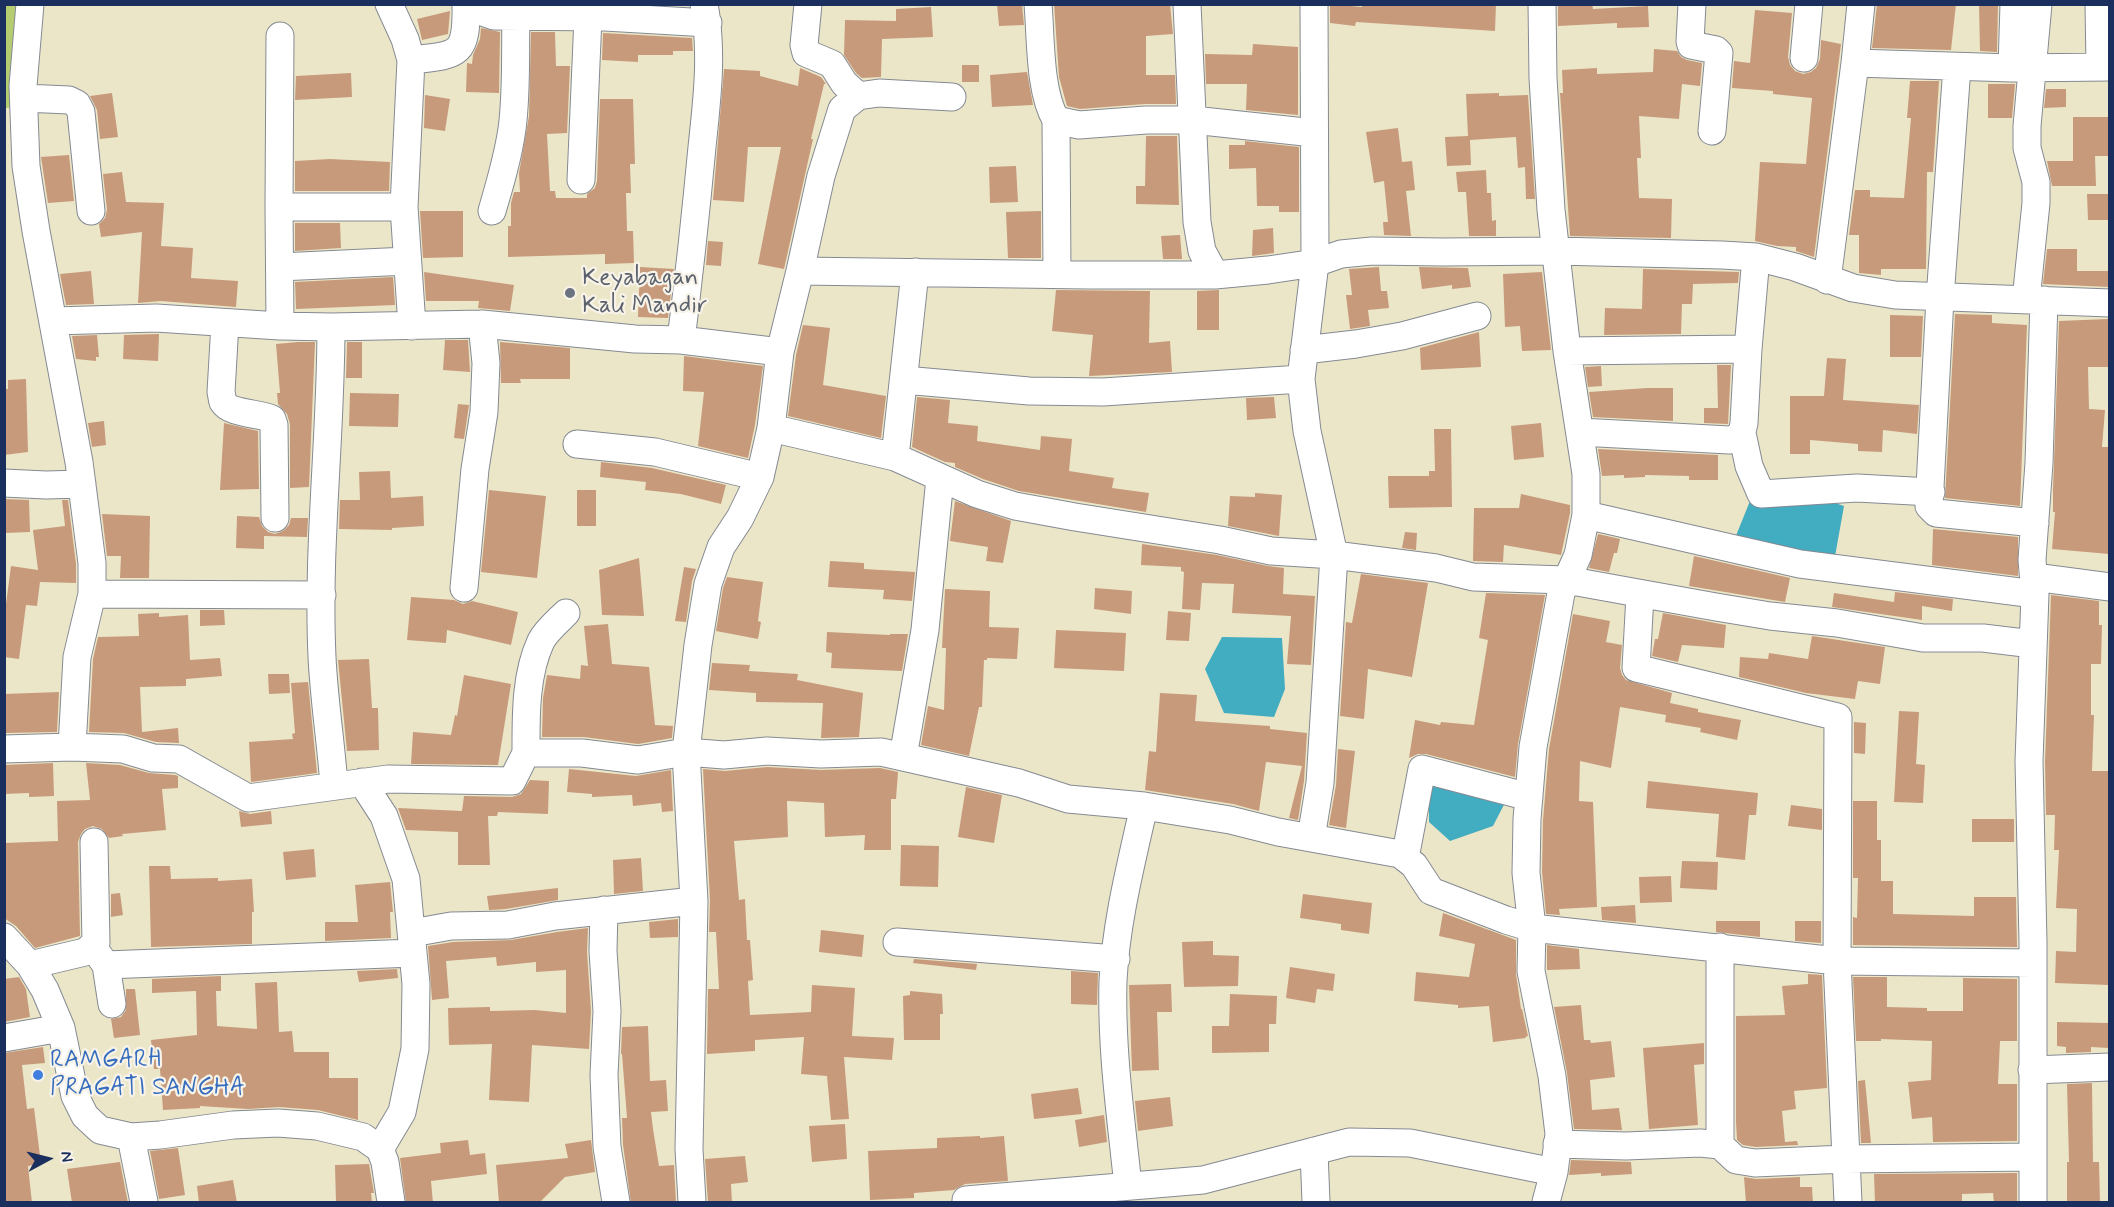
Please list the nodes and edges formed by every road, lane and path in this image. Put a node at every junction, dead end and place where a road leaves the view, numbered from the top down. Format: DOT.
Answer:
graph roads {
  1 [pos="30,4"];
  2 [pos="388,4"];
  3 [pos="468,4"];
  4 [pos="808,4"];
  5 [pos="1038,4"];
  6 [pos="1187,4"];
  7 [pos="1314,4"];
  8 [pos="1542,4"];
  9 [pos="1692,4"];
  10 [pos="1809,4"];
  11 [pos="1861,4"];
  12 [pos="2014,4"];
  13 [pos="2038,4"];
  14 [pos="2100,4"];
  15 [pos="706,14"];
  16 [pos="516,16"];
  17 [pos="588,17"];
  18 [pos="280,36"];
  19 [pos="1804,58"];
  20 [pos="411,60"];
  21 [pos="1855,63"];
  22 [pos="1957,67"];
  23 [pos="2105,67"];
  24 [pos="2023,68"];
  25 [pos="858,96"];
  26 [pos="952,97"];
  27 [pos="24,98"];
  28 [pos="1056,120"];
  29 [pos="1193,120"];
  30 [pos="1712,131"];
  31 [pos="1314,133"];
  32 [pos="581,180"];
  33 [pos="279,207"];
  34 [pos="404,207"];
  35 [pos="91,211"];
  36 [pos="492,211"];
  37 [pos="1555,251"];
  38 [pos="1756,257"];
  39 [pos="407,261"];
  40 [pos="1315,262"];
  41 [pos="280,267"];
  42 [pos="800,271"];
  43 [pos="915,272"];
  44 [pos="1058,274"];
  45 [pos="1215,275"];
  46 [pos="1827,280"];
  47 [pos="1940,298"];
  48 [pos="2035,300"];
  49 [pos="2109,303"];
  50 [pos="1477,316"];
  51 [pos="54,321"];
  52 [pos="225,323"];
  53 [pos="482,324"];
  54 [pos="280,326"];
  55 [pos="412,326"];
  56 [pos="331,327"];
  57 [pos="681,340"];
  58 [pos="1748,349"];
  59 [pos="1304,350"];
  60 [pos="1567,351"];
  61 [pos="780,352"];
  62 [pos="1301,379"];
  63 [pos="904,380"];
  64 [pos="771,428"];
  65 [pos="1580,432"];
  66 [pos="1742,433"];
  67 [pos="577,444"];
  68 [pos="895,457"];
  69 [pos="760,477"];
  70 [pos="940,478"];
  71 [pos="4,483"];
  72 [pos="82,484"];
  73 [pos="1931,492"];
  74 [pos="1586,515"];
  75 [pos="275,518"];
  76 [pos="2035,523"];
  77 [pos="1334,555"];
  78 [pos="1566,580"];
  79 [pos="2034,585"];
  80 [pos="2109,587"];
  81 [pos="464,588"];
  82 [pos="92,594"];
  83 [pos="322,595"];
  84 [pos="1640,595"];
  85 [pos="566,613"];
  86 [pos="2033,644"];
  87 [pos="72,747"];
  88 [pos="4,749"];
  89 [pos="686,752"];
  90 [pos="526,753"];
  91 [pos="903,757"];
  92 [pos="362,782"];
  93 [pos="334,785"];
  94 [pos="1529,797"];
  95 [pos="1144,806"];
  96 [pos="1311,838"];
  97 [pos="94,842"];
  98 [pos="1405,858"];
  99 [pos="694,902"];
  100 [pos="604,910"];
  101 [pos="1532,928"];
  102 [pos="4,937"];
  103 [pos="897,942"];
  104 [pos="413,943"];
  105 [pos="1720,947"];
  106 [pos="99,956"];
  107 [pos="1116,959"];
  108 [pos="1837,961"];
  109 [pos="2033,963"];
  110 [pos="30,965"];
  111 [pos="112,1004"];
  112 [pos="61,1028"];
  113 [pos="4,1038"];
  114 [pos="2109,1067"];
  115 [pos="2032,1070"];
  116 [pos="131,1137"];
  117 [pos="1557,1144"];
  118 [pos="1720,1146"];
  119 [pos="380,1149"];
  120 [pos="1314,1151"];
  121 [pos="2032,1157"];
  122 [pos="1845,1159"];
  123 [pos="1554,1172"];
  124 [pos="1116,1192"];
  125 [pos="962,1202"];
  126 [pos="144,1203"];
  127 [pos="391,1203"];
  128 [pos="616,1203"];
  129 [pos="692,1203"];
  130 [pos="1316,1203"];
  131 [pos="1546,1203"];
  132 [pos="1848,1203"];
  133 [pos="2033,1203"];
  1 -- 27 [label="street"];
  2 -- 20 [label="street"];
  3 -- 16 [label="street"];
  3 -- 20 [label="street"];
  4 -- 25 [label="street"];
  5 -- 28 [label="street"];
  6 -- 29 [label="street"];
  7 -- 31 [label="street"];
  8 -- 37 [label="street"];
  9 -- 30 [label="street"];
  10 -- 19 [label="street"];
  11 -- 21 [label="street"];
  12 -- 24 [label="street"];
  13 -- 24 [label="street"];
  14 -- 23 [label="street"];
  15 -- 17 [label="street"];
  15 -- 57 [label="street"];
  16 -- 17 [label="street"];
  16 -- 36 [label="street"];
  17 -- 32 [label="street"];
  18 -- 33 [label="street"];
  20 -- 34 [label="street"];
  21 -- 22 [label="street"];
  21 -- 46 [label="street"];
  22 -- 24 [label="street"];
  22 -- 47 [label="street"];
  23 -- 24 [label="street"];
  24 -- 48 [label="street"];
  25 -- 26 [label="street"];
  25 -- 42 [label="street"];
  27 -- 35 [label="street"];
  27 -- 51 [label="street"];
  28 -- 29 [label="street"];
  28 -- 44 [label="street"];
  29 -- 31 [label="street"];
  29 -- 45 [label="street"];
  31 -- 40 [label="street"];
  33 -- 34 [label="street"];
  33 -- 41 [label="street"];
  34 -- 39 [label="street"];
  37 -- 38 [label="street"];
  37 -- 40 [label="street"];
  37 -- 60 [label="street"];
  38 -- 46 [label="street"];
  38 -- 58 [label="street"];
  39 -- 41 [label="street"];
  39 -- 55 [label="street"];
  40 -- 45 [label="street"];
  40 -- 59 [label="street"];
  41 -- 54 [label="street"];
  42 -- 43 [label="street"];
  42 -- 61 [label="street"];
  43 -- 44 [label="street"];
  43 -- 63 [label="street"];
  44 -- 45 [label="street"];
  46 -- 47 [label="street"];
  47 -- 48 [label="street"];
  47 -- 73 [label="street"];
  48 -- 49 [label="street"];
  48 -- 76 [label="street"];
  50 -- 59 [label="street"];
  51 -- 52 [label="street"];
  51 -- 72 [label="street"];
  52 -- 54 [label="street"];
  52 -- 75 [label="street"];
  53 -- 55 [label="street"];
  53 -- 57 [label="street"];
  53 -- 81 [label="street"];
  54 -- 56 [label="street"];
  55 -- 56 [label="street"];
  56 -- 83 [label="street"];
  57 -- 61 [label="street"];
  58 -- 60 [label="street"];
  58 -- 66 [label="street"];
  59 -- 62 [label="street"];
  60 -- 65 [label="street"];
  61 -- 64 [label="street"];
  62 -- 63 [label="street"];
  62 -- 77 [label="street"];
  63 -- 68 [label="street"];
  64 -- 68 [label="street"];
  64 -- 69 [label="street"];
  65 -- 66 [label="street"];
  65 -- 74 [label="street"];
  66 -- 73 [label="street"];
  67 -- 69 [label="street"];
  68 -- 70 [label="street"];
  69 -- 89 [label="street"];
  70 -- 77 [label="street"];
  70 -- 91 [label="street"];
  71 -- 72 [label="street"];
  72 -- 82 [label="street"];
  73 -- 76 [label="street"];
  74 -- 78 [label="street"];
  74 -- 79 [label="street"];
  76 -- 79 [label="street"];
  77 -- 78 [label="street"];
  77 -- 96 [label="street"];
  78 -- 84 [label="street"];
  78 -- 94 [label="street"];
  79 -- 80 [label="street"];
  79 -- 86 [label="street"];
  82 -- 83 [label="street"];
  82 -- 87 [label="street"];
  83 -- 93 [label="street"];
  84 -- 86 [label="street"];
  84 -- 108 [label="street"];
  85 -- 90 [label="street"];
  86 -- 109 [label="street"];
  87 -- 88 [label="street"];
  87 -- 93 [label="street"];
  89 -- 90 [label="street"];
  89 -- 91 [label="street"];
  89 -- 99 [label="street"];
  90 -- 92 [label="street"];
  91 -- 95 [label="street"];
  92 -- 93 [label="street"];
  92 -- 104 [label="street"];
  94 -- 98 [label="street"];
  94 -- 101 [label="street"];
  95 -- 96 [label="street"];
  95 -- 107 [label="street"];
  96 -- 98 [label="street"];
  97 -- 106 [label="street"];
  98 -- 101 [label="street"];
  99 -- 100 [label="street"];
  99 -- 129 [label="street"];
  100 -- 104 [label="street"];
  100 -- 128 [label="street"];
  101 -- 105 [label="street"];
  101 -- 117 [label="street"];
  102 -- 110 [label="street"];
  103 -- 107 [label="street"];
  104 -- 106 [label="street"];
  104 -- 119 [label="street"];
  105 -- 108 [label="street"];
  105 -- 118 [label="street"];
  106 -- 110 [label="street"];
  106 -- 111 [label="street"];
  107 -- 124 [label="street"];
  108 -- 109 [label="street"];
  108 -- 122 [label="street"];
  109 -- 115 [label="street"];
  110 -- 112 [label="street"];
  112 -- 113 [label="street"];
  112 -- 116 [label="street"];
  114 -- 115 [label="street"];
  115 -- 121 [label="street"];
  116 -- 119 [label="street"];
  116 -- 126 [label="street"];
  117 -- 118 [label="street"];
  117 -- 123 [label="street"];
  118 -- 122 [label="street"];
  119 -- 127 [label="street"];
  120 -- 123 [label="street"];
  120 -- 124 [label="street"];
  120 -- 130 [label="street"];
  121 -- 122 [label="street"];
  121 -- 133 [label="street"];
  122 -- 132 [label="street"];
  123 -- 131 [label="street"];
  124 -- 125 [label="street"];
}
